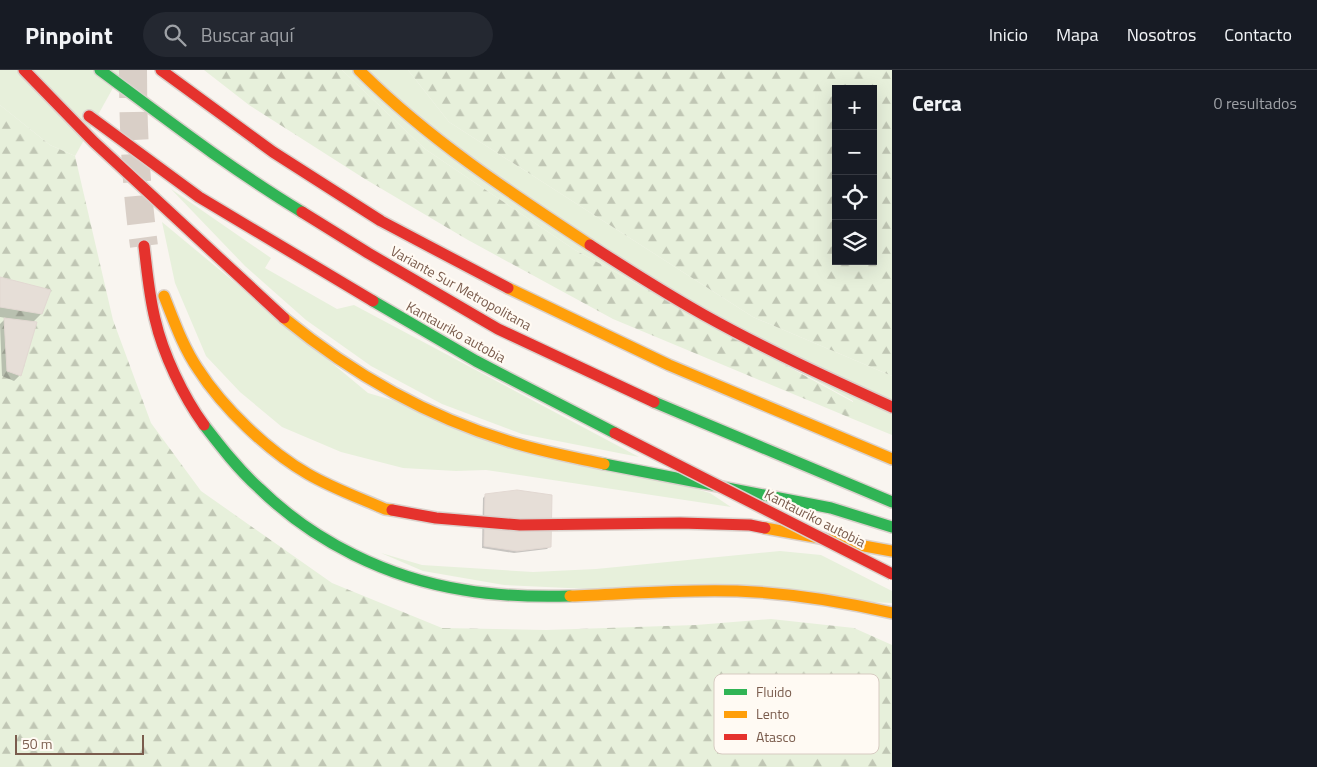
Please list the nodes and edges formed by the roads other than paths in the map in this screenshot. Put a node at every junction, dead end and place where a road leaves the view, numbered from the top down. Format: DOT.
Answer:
graph roads {
  1 [pos="24,70"];
  2 [pos="34,70"];
  3 [pos="100,70"];
  4 [pos="161,70"];
  5 [pos="358,70"];
  6 [pos="64,95"];
  7 [pos="79,108"];
  8 [pos="892,407"];
  9 [pos="892,459"];
  10 [pos="892,502"];
  11 [pos="892,527"];
  12 [pos="892,551"];
  13 [pos="892,574"];
  14 [pos="892,614"];
  1 -- 11 [label="highway"];
  2 -- 6 [label="highway"];
  3 -- 10 [label="highway, Variante Sur Metropolitana"];
  4 -- 9 [label="highway"];
  5 -- 8 [label="highway"];
  7 -- 13 [label="highway, Kantauriko autobia, bridge"];
  12 -- 14 [label="highway"];
}
